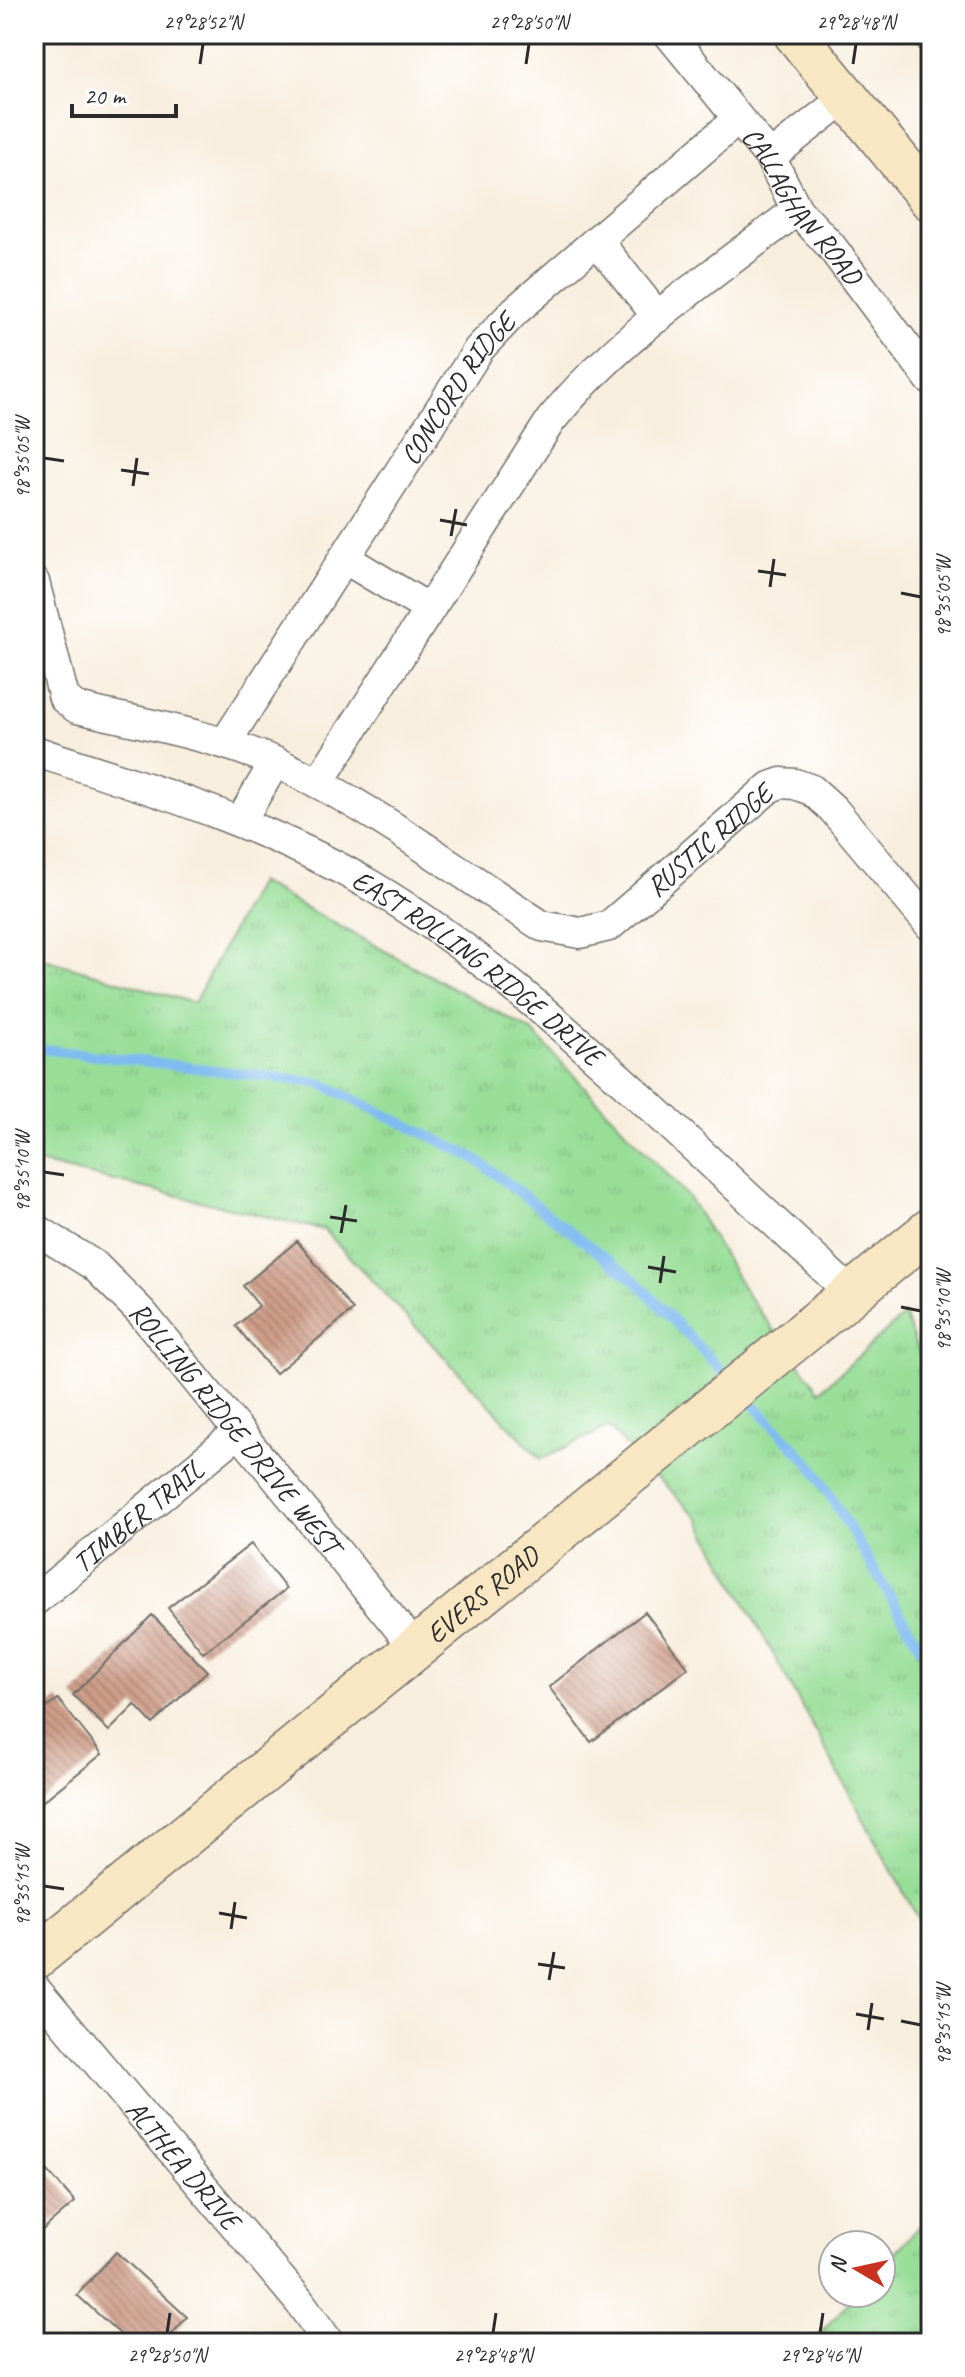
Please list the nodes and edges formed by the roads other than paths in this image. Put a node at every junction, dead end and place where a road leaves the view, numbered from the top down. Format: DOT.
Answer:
graph roads {
  1 [pos="669,34"];
  2 [pos="795,34"];
  3 [pos="914,34"];
  4 [pos="931,49"];
  5 [pos="846,97"];
  6 [pos="738,119"];
  7 [pos="770,157"];
  8 [pos="924,179"];
  9 [pos="797,210"];
  10 [pos="598,242"];
  11 [pos="658,317"];
  12 [pos="931,380"];
  13 [pos="344,558"];
  14 [pos="34,582"];
  15 [pos="429,609"];
  16 [pos="225,743"];
  17 [pos="34,751"];
  18 [pos="275,762"];
  19 [pos="318,783"];
  20 [pos="240,822"];
  21 [pos="931,926"];
  22 [pos="34,1228"];
  23 [pos="931,1229"];
  24 [pos="852,1294"];
  25 [pos="239,1432"];
  26 [pos="34,1601"];
  27 [pos="417,1650"];
  28 [pos="34,1959"];
  29 [pos="34,1987"];
  30 [pos="329,2343"];
  1 -- 6 [label="street, CALLAGHAN ROAD"];
  2 -- 5 [label="main road"];
  3 -- 4 [label="lane"];
  5 -- 7 [label="street"];
  5 -- 8 [label="main road"];
  6 -- 7 [label="street, CALLAGHAN ROAD"];
  6 -- 10 [label="street, CONCORD RIDGE"];
  7 -- 9 [label="street, CALLAGHAN ROAD"];
  9 -- 11 [label="street"];
  9 -- 12 [label="street, CALLAGHAN ROAD"];
  10 -- 11 [label="street"];
  10 -- 13 [label="street, CONCORD RIDGE"];
  11 -- 15 [label="street"];
  13 -- 15 [label="street"];
  13 -- 16 [label="street, CONCORD RIDGE"];
  14 -- 16 [label="street"];
  15 -- 19 [label="street"];
  16 -- 18 [label="street"];
  17 -- 20 [label="street, EAST ROLLING RIDGE DRIVE"];
  18 -- 19 [label="street"];
  18 -- 20 [label="street"];
  19 -- 21 [label="street, RUSTIC RIDGE"];
  20 -- 24 [label="street, EAST ROLLING RIDGE DRIVE"];
  22 -- 25 [label="street, ROLLING RIDGE DRIVE WEST"];
  23 -- 24 [label="main road, EVERS ROAD"];
  24 -- 27 [label="main road, EVERS ROAD"];
  25 -- 26 [label="street, TIMBER TRAIL"];
  25 -- 27 [label="street, ROLLING RIDGE DRIVE WEST"];
  27 -- 28 [label="main road, EVERS ROAD"];
  29 -- 30 [label="street, ALTHEA DRIVE"];
}
